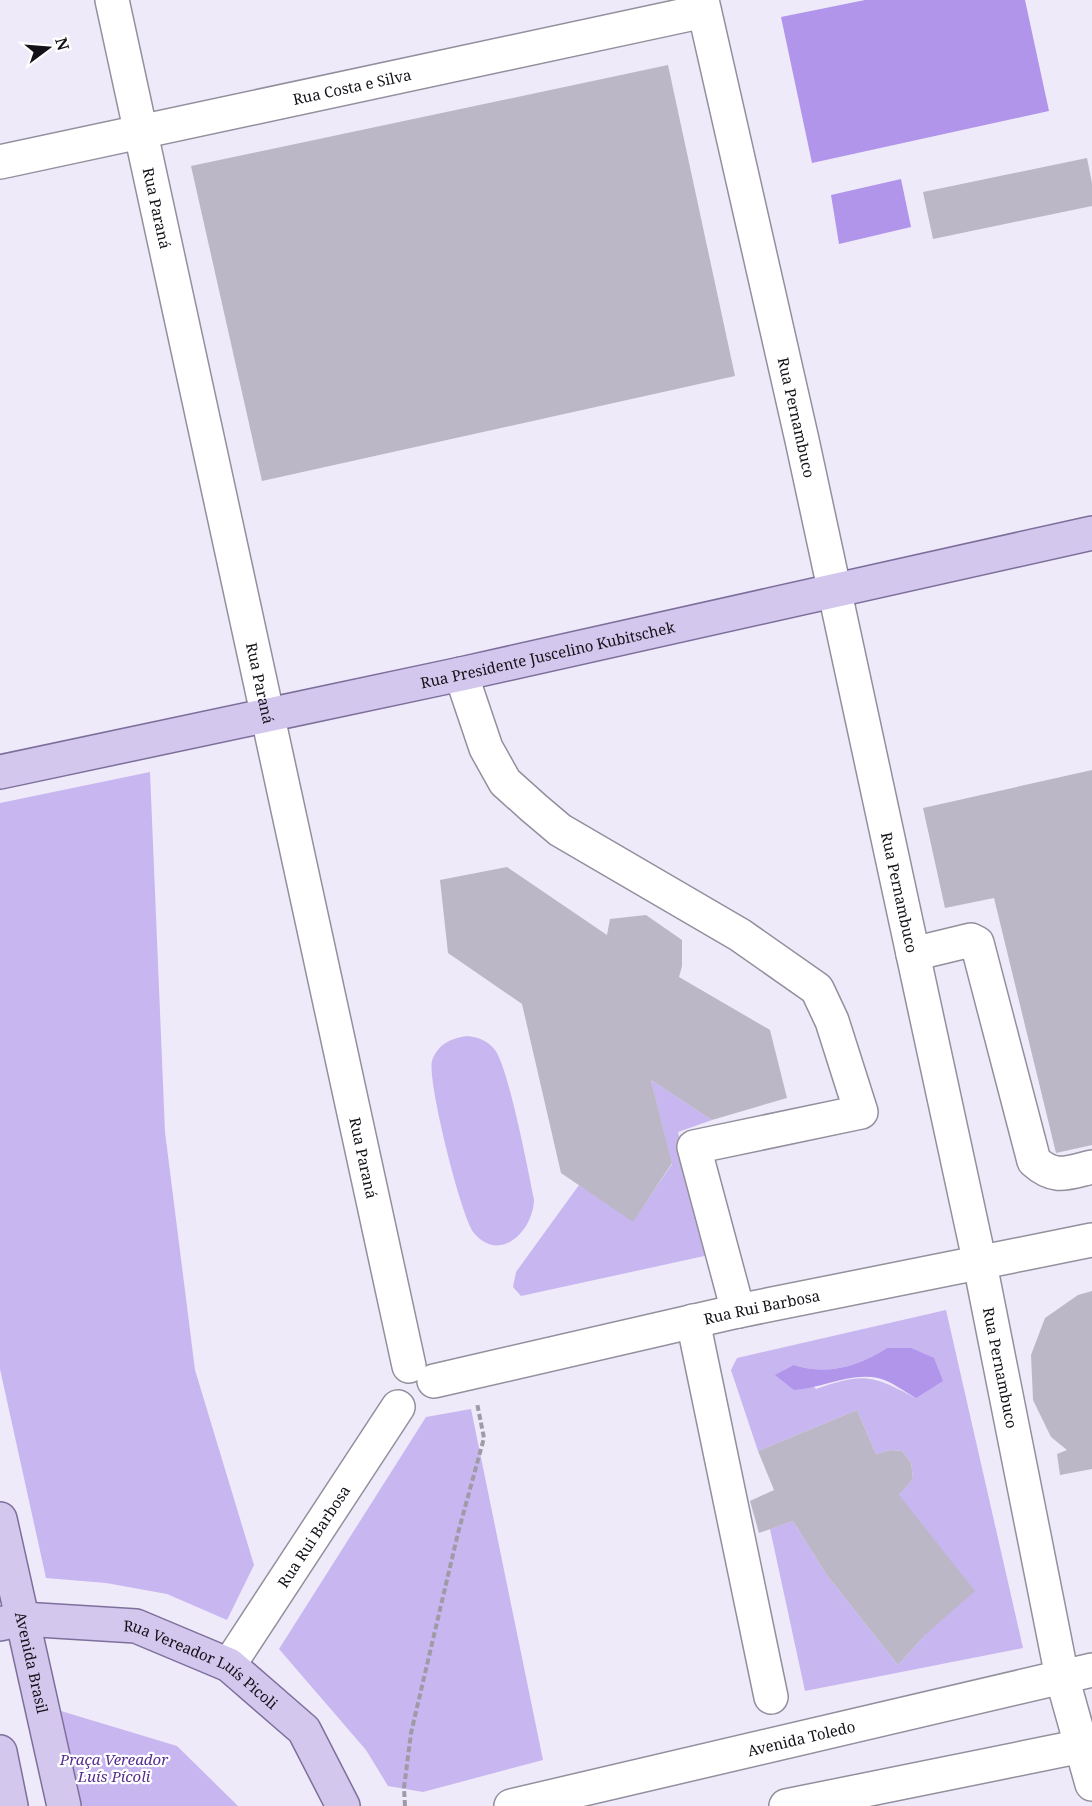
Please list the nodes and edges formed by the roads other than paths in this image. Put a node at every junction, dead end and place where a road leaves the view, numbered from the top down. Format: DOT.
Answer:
graph roads {
  1 [pos="112,0"];
  2 [pos="703,6"];
  3 [pos="141,134"];
  4 [pos="0,162"];
  5 [pos="1092,533"];
  6 [pos="835,591"];
  7 [pos="461,674"];
  8 [pos="270,714"];
  9 [pos="0,772"];
  10 [pos="913,954"];
  11 [pos="1092,1167"];
  12 [pos="1092,1240"];
  13 [pos="980,1264"];
  14 [pos="738,1311"];
  15 [pos="693,1321"];
  16 [pos="422,1373"];
  17 [pos="0,1519"];
  18 [pos="11,1621"];
  19 [pos="229,1665"];
  20 [pos="1077,1673"];
  21 [pos="771,1697"];
  22 [pos="1088,1745"];
  23 [pos="0,1752"];
  24 [pos="1092,1784"];
  25 [pos="11,1806"];
  26 [pos="64,1806"];
  27 [pos="344,1806"];
  28 [pos="511,1806"];
  29 [pos="786,1806"];
  1 -- 3 [label="street, Rua Paraná"];
  2 -- 3 [label="street, Rua Costa e Silva"];
  2 -- 6 [label="street, Rua Pernambuco"];
  3 -- 4 [label="street, Rua Costa e Silva"];
  3 -- 8 [label="street, Rua Paraná"];
  5 -- 6 [label="main road, Rua Presidente Juscelino Kubitschek"];
  6 -- 7 [label="main road, Rua Presidente Juscelino Kubitschek"];
  6 -- 10 [label="street, Rua Pernambuco"];
  7 -- 8 [label="main road, Rua Presidente Juscelino Kubitschek"];
  7 -- 14 [label="street"];
  8 -- 9 [label="main road, Rua Presidente Juscelino Kubitschek"];
  8 -- 16 [label="street, Rua Paraná"];
  10 -- 11 [label="street"];
  10 -- 13 [label="street, Rua Pernambuco"];
  12 -- 13 [label="street, Rua Rui Barbosa"];
  13 -- 14 [label="street, Rua Rui Barbosa"];
  13 -- 20 [label="street, Rua Pernambuco"];
  14 -- 15 [label="street, Rua Rui Barbosa"];
  15 -- 16 [label="street, Rua Rui Barbosa"];
  15 -- 21 [label="street"];
  16 -- 19 [label="street, Rua Rui Barbosa"];
  17 -- 18 [label="main road, Avenida Brasil"];
  18 -- 19 [label="main road, Rua Vereador Luís Picoli"];
  18 -- 26 [label="main road, Avenida Brasil"];
  19 -- 27 [label="main road, Rua Vereador Luís Picoli"];
  20 -- 22 [label="street, Rua Pernambuco"];
  20 -- 28 [label="street, Avenida Toledo"];
  22 -- 24 [label="street, Rua Pernambuco"];
  22 -- 29 [label="street"];
  23 -- 25 [label="main road"];
}
